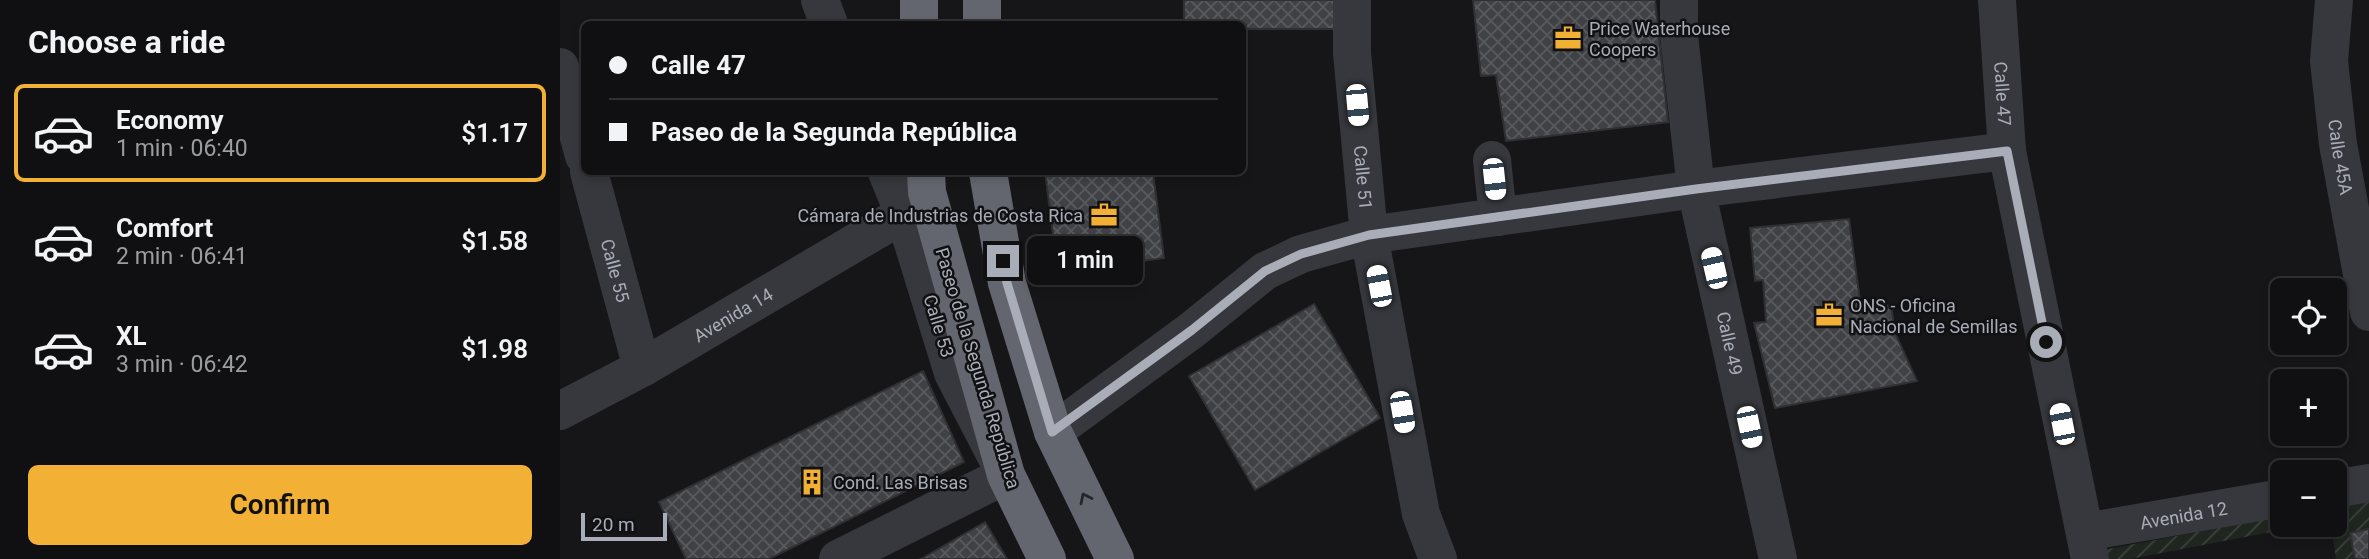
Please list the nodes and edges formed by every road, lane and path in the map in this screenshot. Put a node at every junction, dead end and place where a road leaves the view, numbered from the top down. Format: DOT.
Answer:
graph roads {
  1 [pos="820,0"];
  2 [pos="919,0"];
  3 [pos="982,0"];
  4 [pos="1352,0"];
  5 [pos="1679,0"];
  6 [pos="1997,0"];
  7 [pos="2334,0"];
  8 [pos="828,21"];
  9 [pos="919,21"];
  10 [pos="982,21"];
  11 [pos="560,67"];
  12 [pos="581,145"];
  13 [pos="2007,151"];
  14 [pos="1492,160"];
  15 [pos="590,175"];
  16 [pos="888,175"];
  17 [pos="926,175"];
  18 [pos="989,175"];
  19 [pos="1696,189"];
  20 [pos="904,214"];
  21 [pos="1498,217"];
  22 [pos="1369,235"];
  23 [pos="2369,312"];
  24 [pos="642,368"];
  25 [pos="560,411"];
  26 [pos="1052,432"];
  27 [pos="1006,475"];
  28 [pos="2369,483"];
  29 [pos="2347,487"];
  30 [pos="2270,501"];
  31 [pos="2087,546"];
  32 [pos="838,559"];
  33 [pos="1047,559"];
  34 [pos="1115,559"];
  35 [pos="1438,559"];
  36 [pos="1778,559"];
  1 -- 8 [label="street"];
  2 -- 9 [label="highway"];
  3 -- 10 [label="highway"];
  4 -- 22 [label="street, Calle 51"];
  5 -- 19 [label="street, Calle 49"];
  6 -- 13 [label="street, Calle 47"];
  7 -- 23 [label="street, Calle 45A"];
  11 -- 12 [label="street"];
  13 -- 19 [label="street"];
  13 -- 31 [label="street, Calle 47"];
  14 -- 21 [label="street"];
  15 -- 24 [label="street, Calle 55"];
  16 -- 20 [label="street, Calle 53"];
  17 -- 27 [label="highway, Paseo de la Segunda República"];
  18 -- 26 [label="highway"];
  19 -- 21 [label="street"];
  19 -- 36 [label="street, Calle 49"];
  20 -- 24 [label="street, Avenida 14"];
  20 -- 27 [label="street, Calle 53"];
  21 -- 22 [label="street"];
  22 -- 26 [label="street"];
  22 -- 35 [label="street, Calle 51"];
  24 -- 25 [label="street, Avenida 14"];
  34 -- 26 [label="highway, one-way"];
  27 -- 32 [label="street"];
  27 -- 33 [label="highway, Paseo de la Segunda República"];
  28 -- 29 [label="street"];
  30 -- 31 [label="street, Avenida 12"];
}
